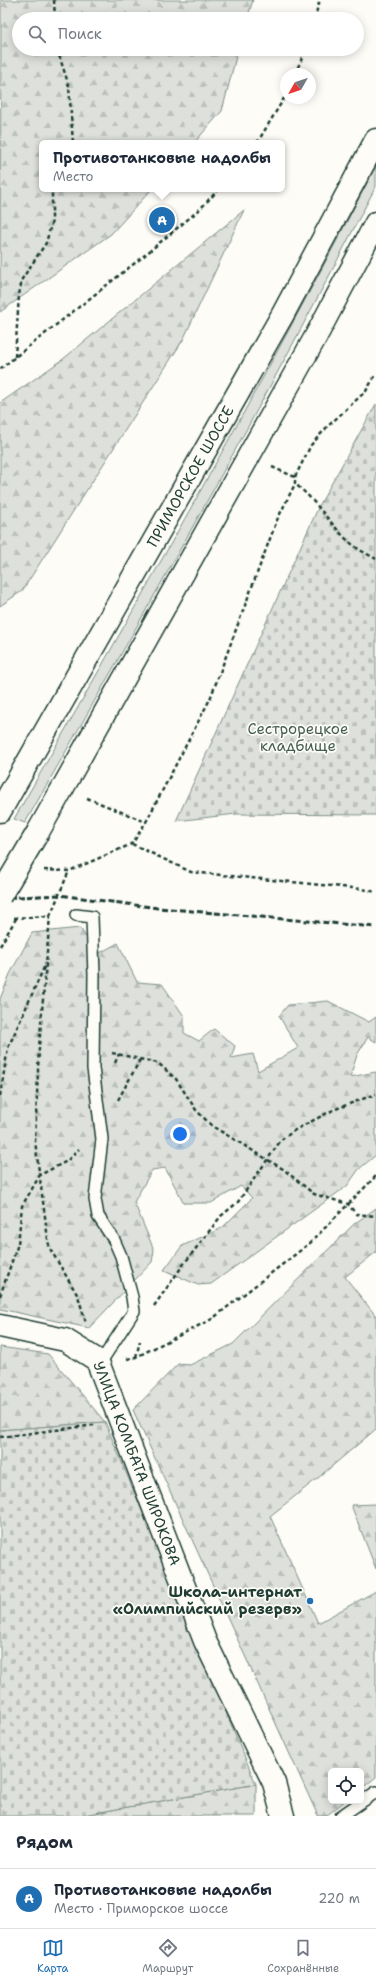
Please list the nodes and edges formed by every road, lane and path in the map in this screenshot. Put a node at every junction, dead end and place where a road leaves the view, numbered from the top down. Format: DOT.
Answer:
graph roads {
  1 [pos="54,0"];
  2 [pos="320,0"];
  3 [pos="55,12"];
  4 [pos="316,12"];
  5 [pos="59,56"];
  6 [pos="303,56"];
  7 [pos="298,68"];
  8 [pos="281,104"];
  9 [pos="73,140"];
  10 [pos="259,140"];
  11 [pos="376,140"];
  12 [pos="52,192"];
  13 [pos="216,192"];
  14 [pos="376,223"];
  15 [pos="15,358"];
  16 [pos="0,369"];
  17 [pos="376,374"];
  18 [pos="270,466"];
  19 [pos="295,477"];
  20 [pos="295,484"];
  21 [pos="376,559"];
  22 [pos="83,797"];
  23 [pos="0,811"];
  24 [pos="146,822"];
  25 [pos="132,844"];
  26 [pos="38,870"];
  27 [pos="69,870"];
  28 [pos="376,892"];
  29 [pos="0,896"];
  30 [pos="76,915"];
  31 [pos="50,916"];
  32 [pos="7,919"];
  33 [pos="46,961"];
  34 [pos="112,1053"];
  35 [pos="141,1058"];
  36 [pos="376,1094"];
  37 [pos="0,1096"];
  38 [pos="100,1127"];
  39 [pos="267,1160"];
  40 [pos="40,1174"];
  41 [pos="376,1176"];
  42 [pos="348,1204"];
  43 [pos="376,1216"];
  44 [pos="0,1296"];
  45 [pos="152,1309"];
  46 [pos="0,1326"];
  47 [pos="142,1336"];
  48 [pos="136,1357"];
  49 [pos="98,1363"];
  50 [pos="122,1422"];
  51 [pos="0,1436"];
  52 [pos="376,1792"];
  53 [pos="283,1816"];
  54 [pos="341,1816"];
  1 -- 3 [label="path"];
  2 -- 4 [label="path"];
  5 -- 9 [label="path"];
  6 -- 7 [label="path"];
  8 -- 10 [label="path"];
  11 -- 23 [label="main road, ПРИМОРСКОЕ ШОССЕ"];
  12 -- 15 [label="path"];
  13 -- 15 [label="path"];
  14 -- 29 [label="main road, bridge"];
  15 -- 16 [label="path"];
  17 -- 19 [label="path"];
  18 -- 19 [label="path"];
  19 -- 20 [label="path"];
  20 -- 21 [label="path"];
  20 -- 24 [label="path"];
  22 -- 24 [label="path"];
  24 -- 25 [label="path"];
  25 -- 27 [label="path"];
  25 -- 28 [label="path"];
  26 -- 27 [label="path"];
  27 -- 31 [label="path"];
  30 -- 38 [label="lane"];
  31 -- 32 [label="path"];
  31 -- 33 [label="path"];
  33 -- 37 [label="path"];
  33 -- 40 [label="path"];
  34 -- 35 [label="path"];
  35 -- 38 [label="path"];
  35 -- 39 [label="path"];
  36 -- 39 [label="path"];
  38 -- 40 [label="path"];
  38 -- 49 [label="lane"];
  39 -- 42 [label="path"];
  39 -- 45 [label="path"];
  40 -- 44 [label="path"];
  40 -- 49 [label="path"];
  41 -- 42 [label="path"];
  42 -- 43 [label="path"];
  42 -- 48 [label="path"];
  46 -- 49 [label="main road, УЛИЦА КОМБАТА ШИРОКОВА"];
  47 -- 48 [label="path"];
  48 -- 49 [label="path"];
  49 -- 50 [label="main road, УЛИЦА КОМБАТА ШИРОКОВА"];
  50 -- 51 [label="path"];
  50 -- 53 [label="main road, УЛИЦА КОМБАТА ШИРОКОВА"];
  52 -- 54 [label="lane"];
}
